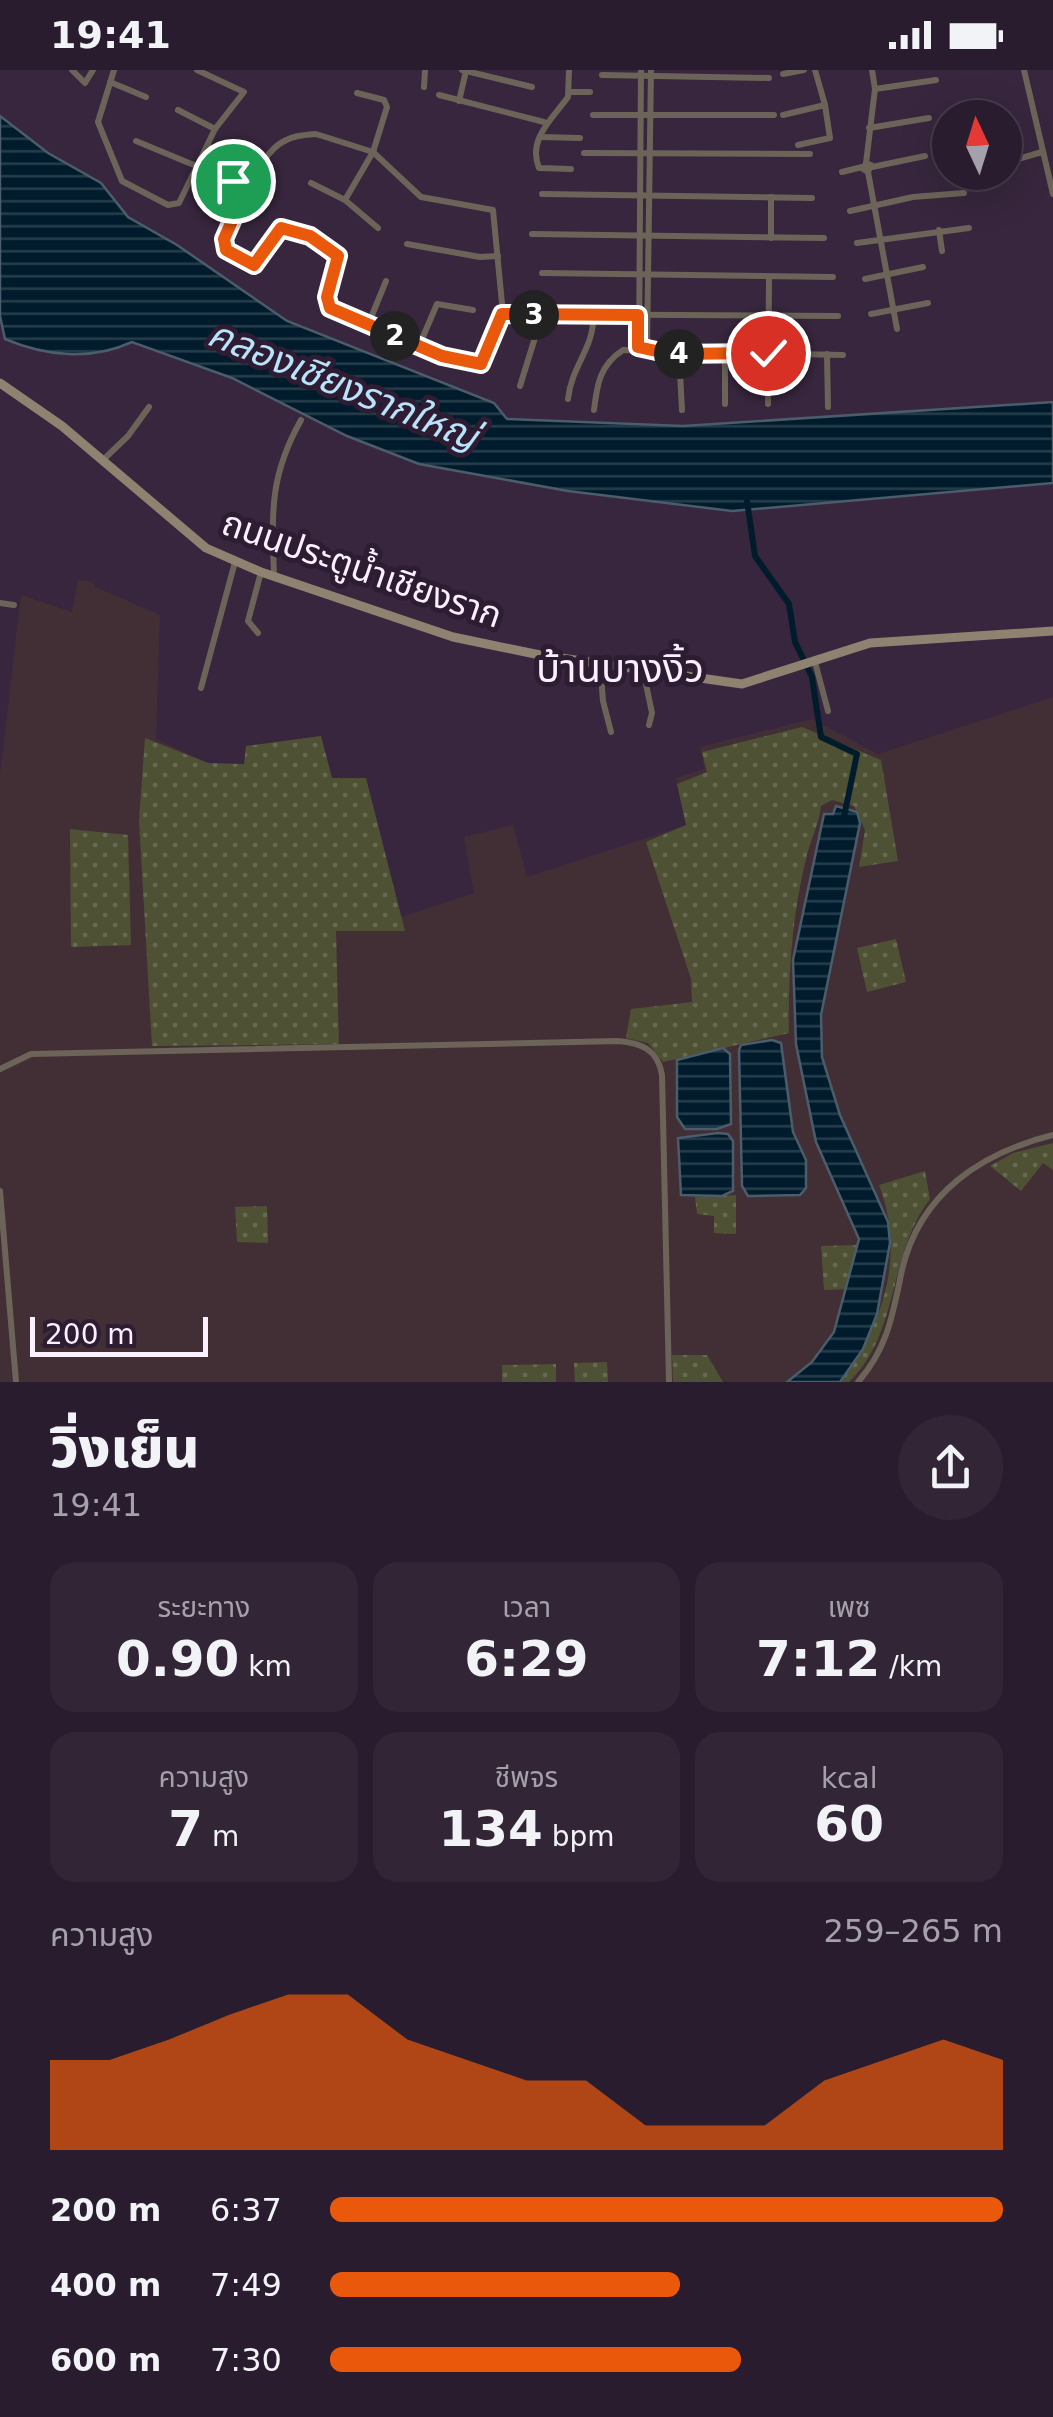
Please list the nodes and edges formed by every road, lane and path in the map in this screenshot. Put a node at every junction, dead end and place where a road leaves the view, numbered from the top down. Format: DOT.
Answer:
graph roads {
  1 [pos="72,70"];
  2 [pos="93,70"];
  3 [pos="114,70"];
  4 [pos="197,70"];
  5 [pos="425,70"];
  6 [pos="465,70"];
  7 [pos="570,70"];
  8 [pos="804,70"];
  9 [pos="815,70"];
  10 [pos="872,70"];
  11 [pos="1024,70"];
  12 [pos="646,73"];
  13 [pos="782,74"];
  14 [pos="602,76"];
  15 [pos="768,78"];
  16 [pos="936,80"];
  17 [pos="110,82"];
  18 [pos="424,86"];
  19 [pos="532,88"];
  20 [pos="875,89"];
  21 [pos="570,92"];
  22 [pos="590,92"];
  23 [pos="357,93"];
  24 [pos="439,95"];
  25 [pos="146,97"];
  26 [pos="459,101"];
  27 [pos="825,105"];
  28 [pos="178,110"];
  29 [pos="593,115"];
  30 [pos="645,115"];
  31 [pos="929,118"];
  32 [pos="544,122"];
  33 [pos="215,128"];
  34 [pos="869,128"];
  35 [pos="541,137"];
  36 [pos="580,138"];
  37 [pos="136,140"];
  38 [pos="798,145"];
  39 [pos="1042,152"];
  40 [pos="584,153"];
  41 [pos="810,154"];
  42 [pos="371,155"];
  43 [pos="645,155"];
  44 [pos="925,156"];
  45 [pos="1022,158"];
  46 [pos="199,166"];
  47 [pos="867,167"];
  48 [pos="571,169"];
  49 [pos="842,172"];
  50 [pos="311,183"];
  51 [pos="247,187"];
  52 [pos="964,193"];
  53 [pos="542,194"];
  54 [pos="1053,194"];
  55 [pos="347,196"];
  56 [pos="644,196"];
  57 [pos="771,197"];
  58 [pos="812,198"];
  59 [pos="873,204"];
  60 [pos="850,211"];
  61 [pos="378,228"];
  62 [pos="968,228"];
  63 [pos="939,230"];
  64 [pos="532,234"];
  65 [pos="642,238"];
  66 [pos="771,238"];
  67 [pos="824,238"];
  68 [pos="882,238"];
  69 [pos="857,242"];
  70 [pos="407,244"];
  71 [pos="942,250"];
  72 [pos="498,256"];
  73 [pos="924,267"];
  74 [pos="542,273"];
  75 [pos="888,274"];
  76 [pos="642,275"];
  77 [pos="770,277"];
  78 [pos="833,277"];
  79 [pos="865,279"];
  80 [pos="386,281"];
  81 [pos="928,303"];
  82 [pos="894,308"];
  83 [pos="473,310"];
  84 [pos="502,314"];
  85 [pos="871,314"];
  86 [pos="540,315"];
  87 [pos="643,315"];
  88 [pos="594,316"];
  89 [pos="769,316"];
  90 [pos="838,316"];
  91 [pos="368,325"];
  92 [pos="897,330"];
  93 [pos="419,346"];
  94 [pos="643,347"];
  95 [pos="768,353"];
  96 [pos="680,354"];
  97 [pos="725,354"];
  98 [pos="828,354"];
  99 [pos="843,355"];
  100 [pos="0,383"];
  101 [pos="520,386"];
  102 [pos="568,398"];
  103 [pos="725,404"];
  104 [pos="768,404"];
  105 [pos="828,406"];
  106 [pos="148,407"];
  107 [pos="594,410"];
  108 [pos="682,410"];
  109 [pos="301,420"];
  110 [pos="104,459"];
  111 [pos="234,562"];
  112 [pos="262,572"];
  113 [pos="274,576"];
  114 [pos="0,603"];
  115 [pos="14,605"];
  116 [pos="1053,632"];
  117 [pos="258,633"];
  118 [pos="814,662"];
  119 [pos="600,663"];
  120 [pos="643,670"];
  121 [pos="201,688"];
  122 [pos="828,712"];
  123 [pos="649,725"];
  124 [pos="612,732"];
  125 [pos="0,1068"];
  126 [pos="1053,1135"];
  127 [pos="0,1191"];
  128 [pos="16,1382"];
  129 [pos="669,1382"];
  130 [pos="858,1382"];
  1 -- 2 [label="street"];
  3 -- 17 [label="street"];
  4 -- 33 [label="street"];
  5 -- 18 [label="street"];
  6 -- 19 [label="street"];
  6 -- 26 [label="street"];
  7 -- 21 [label="street"];
  8 -- 13 [label="street"];
  9 -- 27 [label="street"];
  10 -- 20 [label="street"];
  11 -- 39 [label="street"];
  12 -- 14 [label="street"];
  12 -- 15 [label="street"];
  12 -- 30 [label="street"];
  16 -- 20 [label="street"];
  17 -- 25 [label="street"];
  17 -- 46 [label="street"];
  20 -- 34 [label="street"];
  21 -- 22 [label="street"];
  21 -- 32 [label="street"];
  23 -- 42 [label="street"];
  24 -- 26 [label="street"];
  26 -- 32 [label="street"];
  27 -- 30 [label="street"];
  27 -- 38 [label="street"];
  28 -- 33 [label="street"];
  29 -- 30 [label="street"];
  30 -- 43 [label="street"];
  31 -- 34 [label="street"];
  32 -- 35 [label="street"];
  33 -- 46 [label="street"];
  34 -- 47 [label="street"];
  35 -- 36 [label="street"];
  35 -- 48 [label="street"];
  37 -- 46 [label="street"];
  39 -- 45 [label="street"];
  39 -- 54 [label="street"];
  40 -- 43 [label="street"];
  41 -- 43 [label="street"];
  42 -- 51 [label="street"];
  42 -- 55 [label="street"];
  42 -- 72 [label="street"];
  43 -- 56 [label="street"];
  44 -- 47 [label="street"];
  46 -- 51 [label="street"];
  47 -- 49 [label="street"];
  47 -- 59 [label="street"];
  50 -- 55 [label="street"];
  51 -- 91 [label="street"];
  52 -- 59 [label="street"];
  53 -- 56 [label="street"];
  55 -- 61 [label="street"];
  56 -- 57 [label="street"];
  56 -- 65 [label="street"];
  57 -- 58 [label="street"];
  57 -- 66 [label="street"];
  59 -- 60 [label="street"];
  59 -- 68 [label="street"];
  62 -- 63 [label="street"];
  63 -- 68 [label="street"];
  63 -- 71 [label="street"];
  64 -- 65 [label="street"];
  65 -- 66 [label="street"];
  65 -- 76 [label="street"];
  66 -- 67 [label="street"];
  68 -- 69 [label="street"];
  68 -- 75 [label="street"];
  70 -- 72 [label="street"];
  72 -- 84 [label="street"];
  73 -- 75 [label="street"];
  74 -- 76 [label="street"];
  75 -- 79 [label="street"];
  75 -- 82 [label="street"];
  76 -- 77 [label="street"];
  76 -- 87 [label="street"];
  77 -- 78 [label="street"];
  77 -- 89 [label="street"];
  80 -- 91 [label="street"];
  81 -- 82 [label="street"];
  82 -- 85 [label="street"];
  82 -- 92 [label="street"];
  83 -- 93 [label="street"];
  84 -- 86 [label="street"];
  84 -- 93 [label="street"];
  86 -- 88 [label="street"];
  86 -- 101 [label="street"];
  87 -- 88 [label="street"];
  87 -- 89 [label="street"];
  87 -- 94 [label="street"];
  88 -- 102 [label="street"];
  89 -- 90 [label="street"];
  89 -- 95 [label="street"];
  91 -- 93 [label="street"];
  94 -- 96 [label="street"];
  94 -- 107 [label="street"];
  95 -- 97 [label="street"];
  95 -- 98 [label="street"];
  95 -- 104 [label="street"];
  96 -- 97 [label="street"];
  96 -- 108 [label="street"];
  97 -- 103 [label="street"];
  98 -- 99 [label="street"];
  98 -- 105 [label="street"];
  100 -- 110 [label="street, ถนนประตูน้ำเชียงราก"];
  106 -- 110 [label="street"];
  109 -- 113 [label="street"];
  110 -- 111 [label="street, ถนนประตูน้ำเชียงราก"];
  111 -- 112 [label="street, ถนนประตูน้ำเชียงราก"];
  111 -- 121 [label="street"];
  112 -- 113 [label="street, ถนนประตูน้ำเชียงราก"];
  112 -- 117 [label="street"];
  113 -- 119 [label="street, ถนนประตูน้ำเชียงราก"];
  114 -- 115 [label="street"];
  116 -- 118 [label="street, ถนนประตูน้ำเชียงราก"];
  118 -- 120 [label="street, ถนนประตูน้ำเชียงราก"];
  118 -- 122 [label="street"];
  119 -- 120 [label="street, ถนนประตูน้ำเชียงราก"];
  119 -- 124 [label="street"];
  120 -- 123 [label="street"];
  125 -- 129 [label="street"];
  126 -- 130 [label="street"];
  127 -- 128 [label="street"];
}
